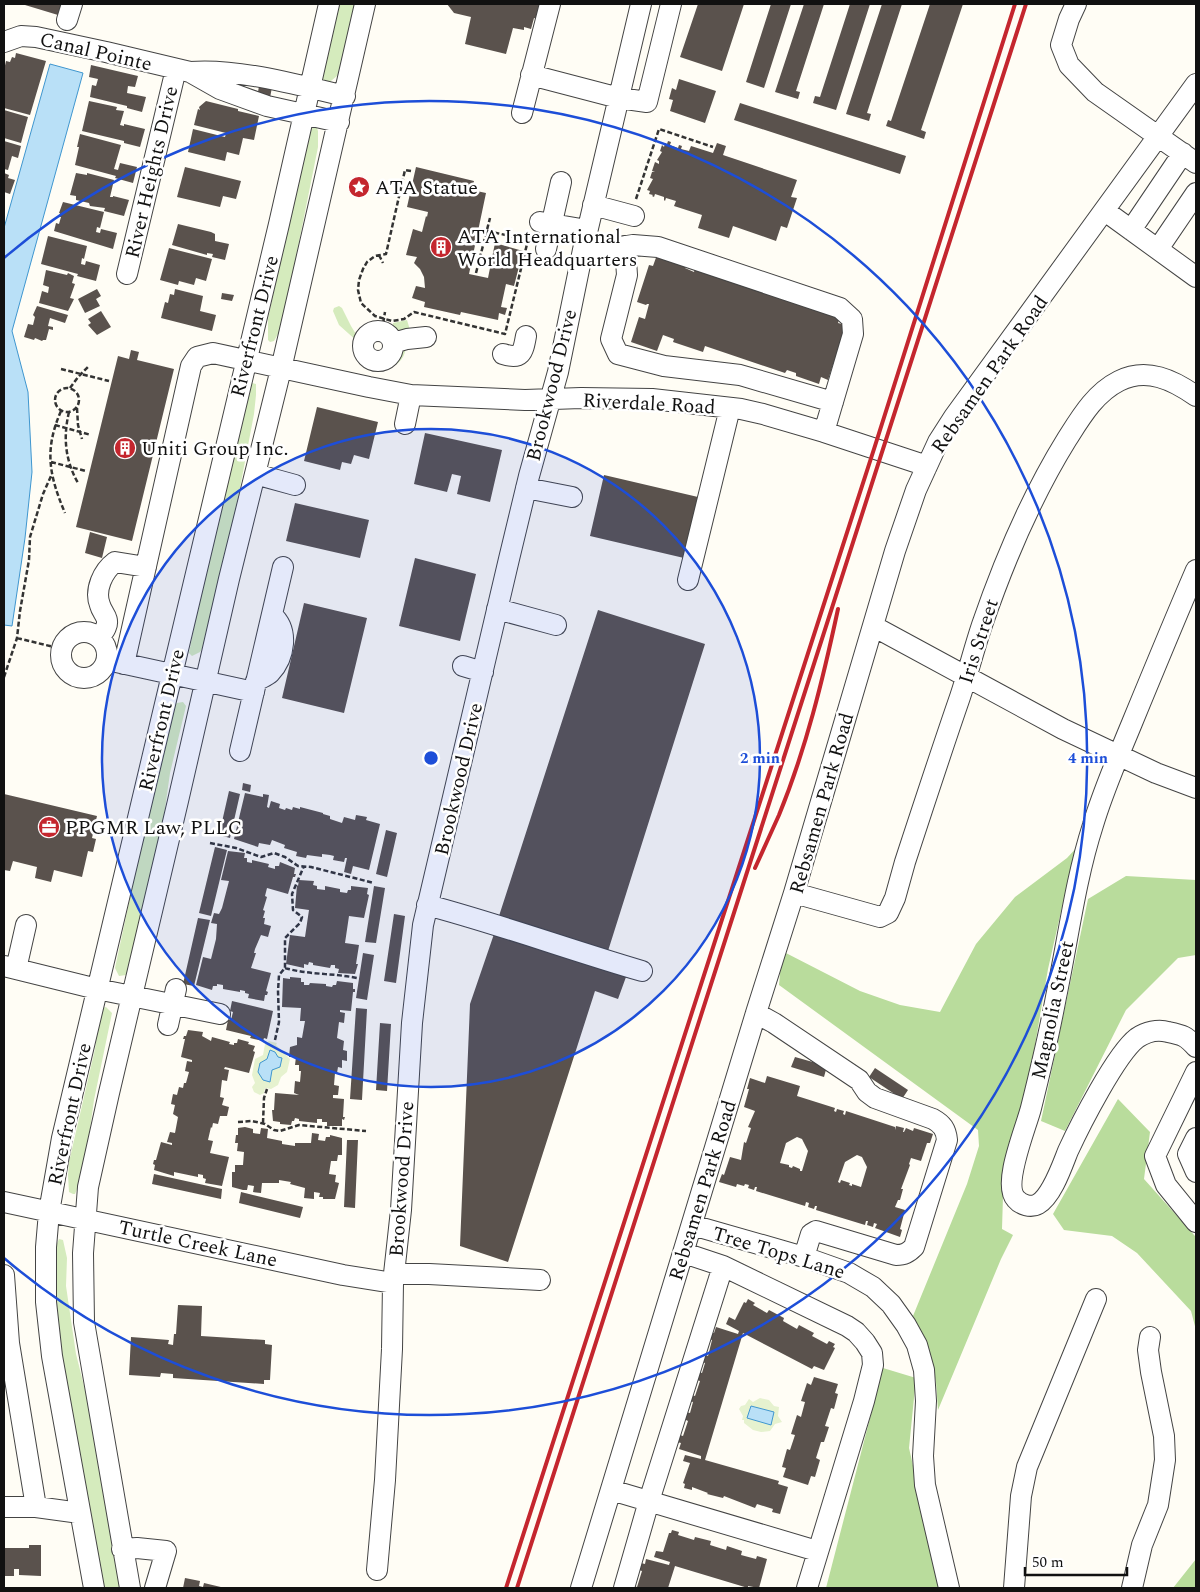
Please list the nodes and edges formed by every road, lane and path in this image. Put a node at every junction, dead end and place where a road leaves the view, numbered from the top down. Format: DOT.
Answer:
graph roads {
  1 [pos="329,4"];
  2 [pos="366,4"];
  3 [pos="550,4"];
  4 [pos="641,4"];
  5 [pos="671,4"];
  6 [pos="1072,11"];
  7 [pos="4,42"];
  8 [pos="631,45"];
  9 [pos="659,52"];
  10 [pos="183,71"];
  11 [pos="531,75"];
  12 [pos="1196,84"];
  13 [pos="309,88"];
  14 [pos="345,96"];
  15 [pos="618,98"];
  16 [pos="522,113"];
  17 [pos="303,114"];
  18 [pos="339,122"];
  19 [pos="1158,136"];
  20 [pos="713,147"];
  21 [pos="1190,158"];
  22 [pos="410,171"];
  23 [pos="561,182"];
  24 [pos="1196,193"];
  25 [pos="593,204"];
  26 [pos="1105,211"];
  27 [pos="633,216"];
  28 [pos="490,218"];
  29 [pos="546,223"];
  30 [pos="1131,230"];
  31 [pos="487,231"];
  32 [pos="585,237"];
  33 [pos="528,240"];
  34 [pos="625,246"];
  35 [pos="547,247"];
  36 [pos="1158,249"];
  37 [pos="379,255"];
  38 [pos="383,263"];
  39 [pos="476,273"];
  40 [pos="127,274"];
  41 [pos="1196,277"];
  42 [pos="386,326"];
  43 [pos="526,336"];
  44 [pos="426,337"];
  45 [pos="503,354"];
  46 [pos="246,360"];
  47 [pos="89,366"];
  48 [pos="61,369"];
  49 [pos="281,369"];
  50 [pos="81,374"];
  51 [pos="109,381"];
  52 [pos="70,388"];
  53 [pos="369,388"];
  54 [pos="411,395"];
  55 [pos="1196,396"];
  56 [pos="550,398"];
  57 [pos="833,402"];
  58 [pos="77,406"];
  59 [pos="730,408"];
  60 [pos="61,411"];
  61 [pos="69,412"];
  62 [pos="405,424"];
  63 [pos="55,425"];
  64 [pos="65,428"];
  65 [pos="80,432"];
  66 [pos="824,432"];
  67 [pos="91,435"];
  68 [pos="82,439"];
  69 [pos="51,462"];
  70 [pos="927,466"];
  71 [pos="71,468"];
  72 [pos="86,471"];
  73 [pos="255,474"];
  74 [pos="51,476"];
  75 [pos="78,483"];
  76 [pos="296,485"];
  77 [pos="526,488"];
  78 [pos="572,497"];
  79 [pos="65,513"];
  80 [pos="146,567"];
  81 [pos="283,567"];
  82 [pos="1196,570"];
  83 [pos="688,580"];
  84 [pos="497,609"];
  85 [pos="556,625"];
  86 [pos="873,626"];
  87 [pos="99,637"];
  88 [pos="17,638"];
  89 [pos="62,649"];
  90 [pos="115,662"];
  91 [pos="463,666"];
  92 [pos="483,672"];
  93 [pos="171,674"];
  94 [pos="967,676"];
  95 [pos="4,677"];
  96 [pos="206,682"];
  97 [pos="255,686"];
  98 [pos="240,751"];
  99 [pos="1119,756"];
  100 [pos="1196,788"];
  101 [pos="210,842"];
  102 [pos="304,866"];
  103 [pos="374,883"];
  104 [pos="794,893"];
  105 [pos="427,905"];
  106 [pos="26,925"];
  107 [pos="10,967"];
  108 [pos="285,968"];
  109 [pos="642,971"];
  110 [pos="357,978"];
  111 [pos="98,989"];
  112 [pos="132,996"];
  113 [pos="175,997"];
  114 [pos="756,1013"];
  115 [pos="220,1014"];
  116 [pos="168,1025"];
  117 [pos="275,1040"];
  118 [pos="1191,1042"];
  119 [pos="1196,1072"];
  120 [pos="267,1090"];
  121 [pos="238,1122"];
  122 [pos="263,1124"];
  123 [pos="366,1131"];
  124 [pos="1196,1138"];
  125 [pos="1196,1172"];
  126 [pos="4,1202"];
  127 [pos="49,1212"];
  128 [pos="85,1220"];
  129 [pos="1196,1222"];
  130 [pos="692,1225"];
  131 [pos="684,1253"];
  132 [pos="804,1258"];
  133 [pos="723,1266"];
  134 [pos="4,1275"];
  135 [pos="394,1279"];
  136 [pos="540,1280"];
  137 [pos="1096,1299"];
  138 [pos="1150,1337"];
  139 [pos="611,1490"];
  140 [pos="649,1501"];
  141 [pos="4,1506"];
  142 [pos="36,1507"];
  143 [pos="80,1513"];
  144 [pos="122,1549"];
  145 [pos="817,1551"];
  146 [pos="377,1570"];
  147 [pos="94,1588"];
  148 [pos="130,1588"];
  149 [pos="155,1588"];
  150 [pos="581,1588"];
  151 [pos="624,1588"];
  152 [pos="807,1588"];
  153 [pos="949,1588"];
  154 [pos="1014,1588"];
  155 [pos="1132,1588"];
  1 -- 13 [label="street, Riverfront Drive"];
  2 -- 14 [label="street, Riverfront Drive"];
  3 -- 11 [label="street"];
  4 -- 8 [label="street, Brookwood Drive"];
  5 -- 9 [label="street"];
  6 -- 19 [label="street"];
  7 -- 10 [label="street, Canal Pointe"];
  8 -- 9 [label="street"];
  8 -- 15 [label="street, Brookwood Drive"];
  9 -- 15 [label="street"];
  10 -- 13 [label="street, Canal Pointe"];
  10 -- 17 [label="street, Canal Pointe"];
  10 -- 40 [label="street, River Heights Drive"];
  11 -- 15 [label="street"];
  11 -- 16 [label="street"];
  12 -- 19 [label="street, Rebsamen Park Road"];
  13 -- 14 [label="street, Canal Pointe"];
  13 -- 17 [label="street, Riverfront Drive"];
  14 -- 18 [label="street, Riverfront Drive"];
  15 -- 25 [label="street, Brookwood Drive"];
  17 -- 18 [label="street, Canal Pointe"];
  17 -- 46 [label="street, Riverfront Drive"];
  18 -- 49 [label="street, Riverfront Drive"];
  19 -- 21 [label="street"];
  19 -- 26 [label="street, Rebsamen Park Road"];
  20 -- 27 [label="path"];
  21 -- 30 [label="street"];
  22 -- 37 [label="path"];
  23 -- 29 [label="street"];
  24 -- 36 [label="street"];
  25 -- 27 [label="street"];
  25 -- 32 [label="street, Brookwood Drive"];
  26 -- 30 [label="street"];
  26 -- 70 [label="street, Rebsamen Park Road"];
  28 -- 31 [label="path"];
  29 -- 32 [label="street"];
  29 -- 35 [label="street"];
  30 -- 36 [label="street"];
  31 -- 33 [label="path"];
  31 -- 39 [label="path"];
  32 -- 34 [label="street"];
  32 -- 56 [label="street, Brookwood Drive"];
  33 -- 35 [label="path"];
  33 -- 42 [label="path"];
  34 -- 57 [label="street"];
  34 -- 57 [label="street"];
  36 -- 41 [label="street"];
  37 -- 38 [label="path"];
  37 -- 42 [label="path"];
  42 -- 44 [label="street"];
  42 -- 53 [label="street"];
  43 -- 45 [label="street"];
  46 -- 49 [label="street, Riverdale Road"];
  46 -- 80 [label="street, Riverdale Road"];
  46 -- 93 [label="street, Riverfront Drive"];
  47 -- 50 [label="path"];
  48 -- 50 [label="path"];
  49 -- 53 [label="street, Riverdale Road"];
  49 -- 73 [label="street, Riverfront Drive"];
  50 -- 51 [label="path"];
  50 -- 52 [label="path"];
  52 -- 58 [label="path"];
  52 -- 60 [label="path"];
  53 -- 54 [label="street, Riverdale Road"];
  54 -- 56 [label="street, Riverdale Road"];
  54 -- 62 [label="street"];
  55 -- 94 [label="street, Iris Street"];
  56 -- 59 [label="street, Riverdale Road"];
  56 -- 77 [label="street, Brookwood Drive"];
  57 -- 66 [label="street"];
  58 -- 61 [label="path"];
  58 -- 65 [label="path"];
  59 -- 66 [label="street, Riverdale Road"];
  59 -- 83 [label="street"];
  60 -- 61 [label="path"];
  60 -- 63 [label="path"];
  61 -- 64 [label="path"];
  63 -- 64 [label="path"];
  63 -- 69 [label="path"];
  64 -- 65 [label="path"];
  64 -- 71 [label="path"];
  65 -- 67 [label="path"];
  65 -- 68 [label="path"];
  66 -- 70 [label="street, Riverdale Road"];
  69 -- 71 [label="path"];
  69 -- 74 [label="path"];
  70 -- 86 [label="street, Rebsamen Park Road"];
  71 -- 72 [label="path"];
  71 -- 75 [label="path"];
  73 -- 76 [label="street"];
  73 -- 96 [label="street, Riverfront Drive"];
  74 -- 79 [label="path"];
  74 -- 88 [label="path"];
  77 -- 78 [label="street"];
  77 -- 84 [label="street, Brookwood Drive"];
  80 -- 87 [label="street"];
  80 -- 90 [label="street, Riverdale Road"];
  81 -- 97 [label="street"];
  82 -- 99 [label="street, Magnolia Street"];
  84 -- 85 [label="street"];
  84 -- 92 [label="street, Brookwood Drive"];
  86 -- 94 [label="street"];
  86 -- 104 [label="street, Rebsamen Park Road"];
  87 -- 89 [label="street"];
  87 -- 90 [label="street"];
  88 -- 89 [label="path"];
  88 -- 95 [label="path"];
  89 -- 90 [label="street"];
  90 -- 93 [label="street"];
  91 -- 92 [label="street"];
  92 -- 105 [label="street, Brookwood Drive"];
  93 -- 96 [label="street"];
  93 -- 111 [label="street, Riverfront Drive"];
  94 -- 99 [label="street"];
  94 -- 104 [label="street, Iris Street"];
  96 -- 97 [label="street"];
  96 -- 112 [label="street, Riverfront Drive"];
  97 -- 98 [label="street"];
  99 -- 100 [label="street"];
  99 -- 118 [label="street, Magnolia Street"];
  101 -- 102 [label="path"];
  102 -- 103 [label="path"];
  102 -- 108 [label="path"];
  104 -- 114 [label="street, Rebsamen Park Road"];
  105 -- 109 [label="street"];
  105 -- 135 [label="street, Brookwood Drive"];
  106 -- 107 [label="street"];
  107 -- 111 [label="street"];
  108 -- 110 [label="path"];
  108 -- 117 [label="path"];
  111 -- 112 [label="street"];
  111 -- 127 [label="street, Riverfront Drive"];
  112 -- 113 [label="street"];
  112 -- 128 [label="street, Riverfront Drive"];
  113 -- 115 [label="street"];
  113 -- 116 [label="street"];
  114 -- 130 [label="street, Rebsamen Park Road"];
  114 -- 132 [label="street"];
  119 -- 129 [label="street"];
  120 -- 122 [label="path"];
  121 -- 122 [label="path"];
  122 -- 123 [label="path"];
  124 -- 125 [label="street"];
  126 -- 127 [label="street, Turtle Creek Lane"];
  127 -- 128 [label="street, Turtle Creek Lane"];
  127 -- 143 [label="street, Riverfront Drive"];
  128 -- 135 [label="street, Turtle Creek Lane"];
  128 -- 144 [label="street, Riverfront Drive"];
  130 -- 131 [label="street, Rebsamen Park Road"];
  130 -- 132 [label="street, Tree Tops Lane"];
  131 -- 133 [label="street"];
  131 -- 139 [label="street, Rebsamen Park Road"];
  132 -- 153 [label="street, Tree Tops Lane"];
  133 -- 140 [label="street"];
  133 -- 145 [label="street"];
  134 -- 142 [label="street"];
  135 -- 136 [label="street, Turtle Creek Lane"];
  135 -- 146 [label="street, Brookwood Drive"];
  137 -- 154 [label="street"];
  138 -- 155 [label="street"];
  139 -- 140 [label="street"];
  139 -- 150 [label="street, Rebsamen Park Road"];
  140 -- 145 [label="street"];
  140 -- 151 [label="street"];
  141 -- 142 [label="street"];
  142 -- 143 [label="street"];
  143 -- 147 [label="street, Riverfront Drive"];
  144 -- 148 [label="street, Riverfront Drive"];
  144 -- 149 [label="street"];
  145 -- 152 [label="street"];
}
